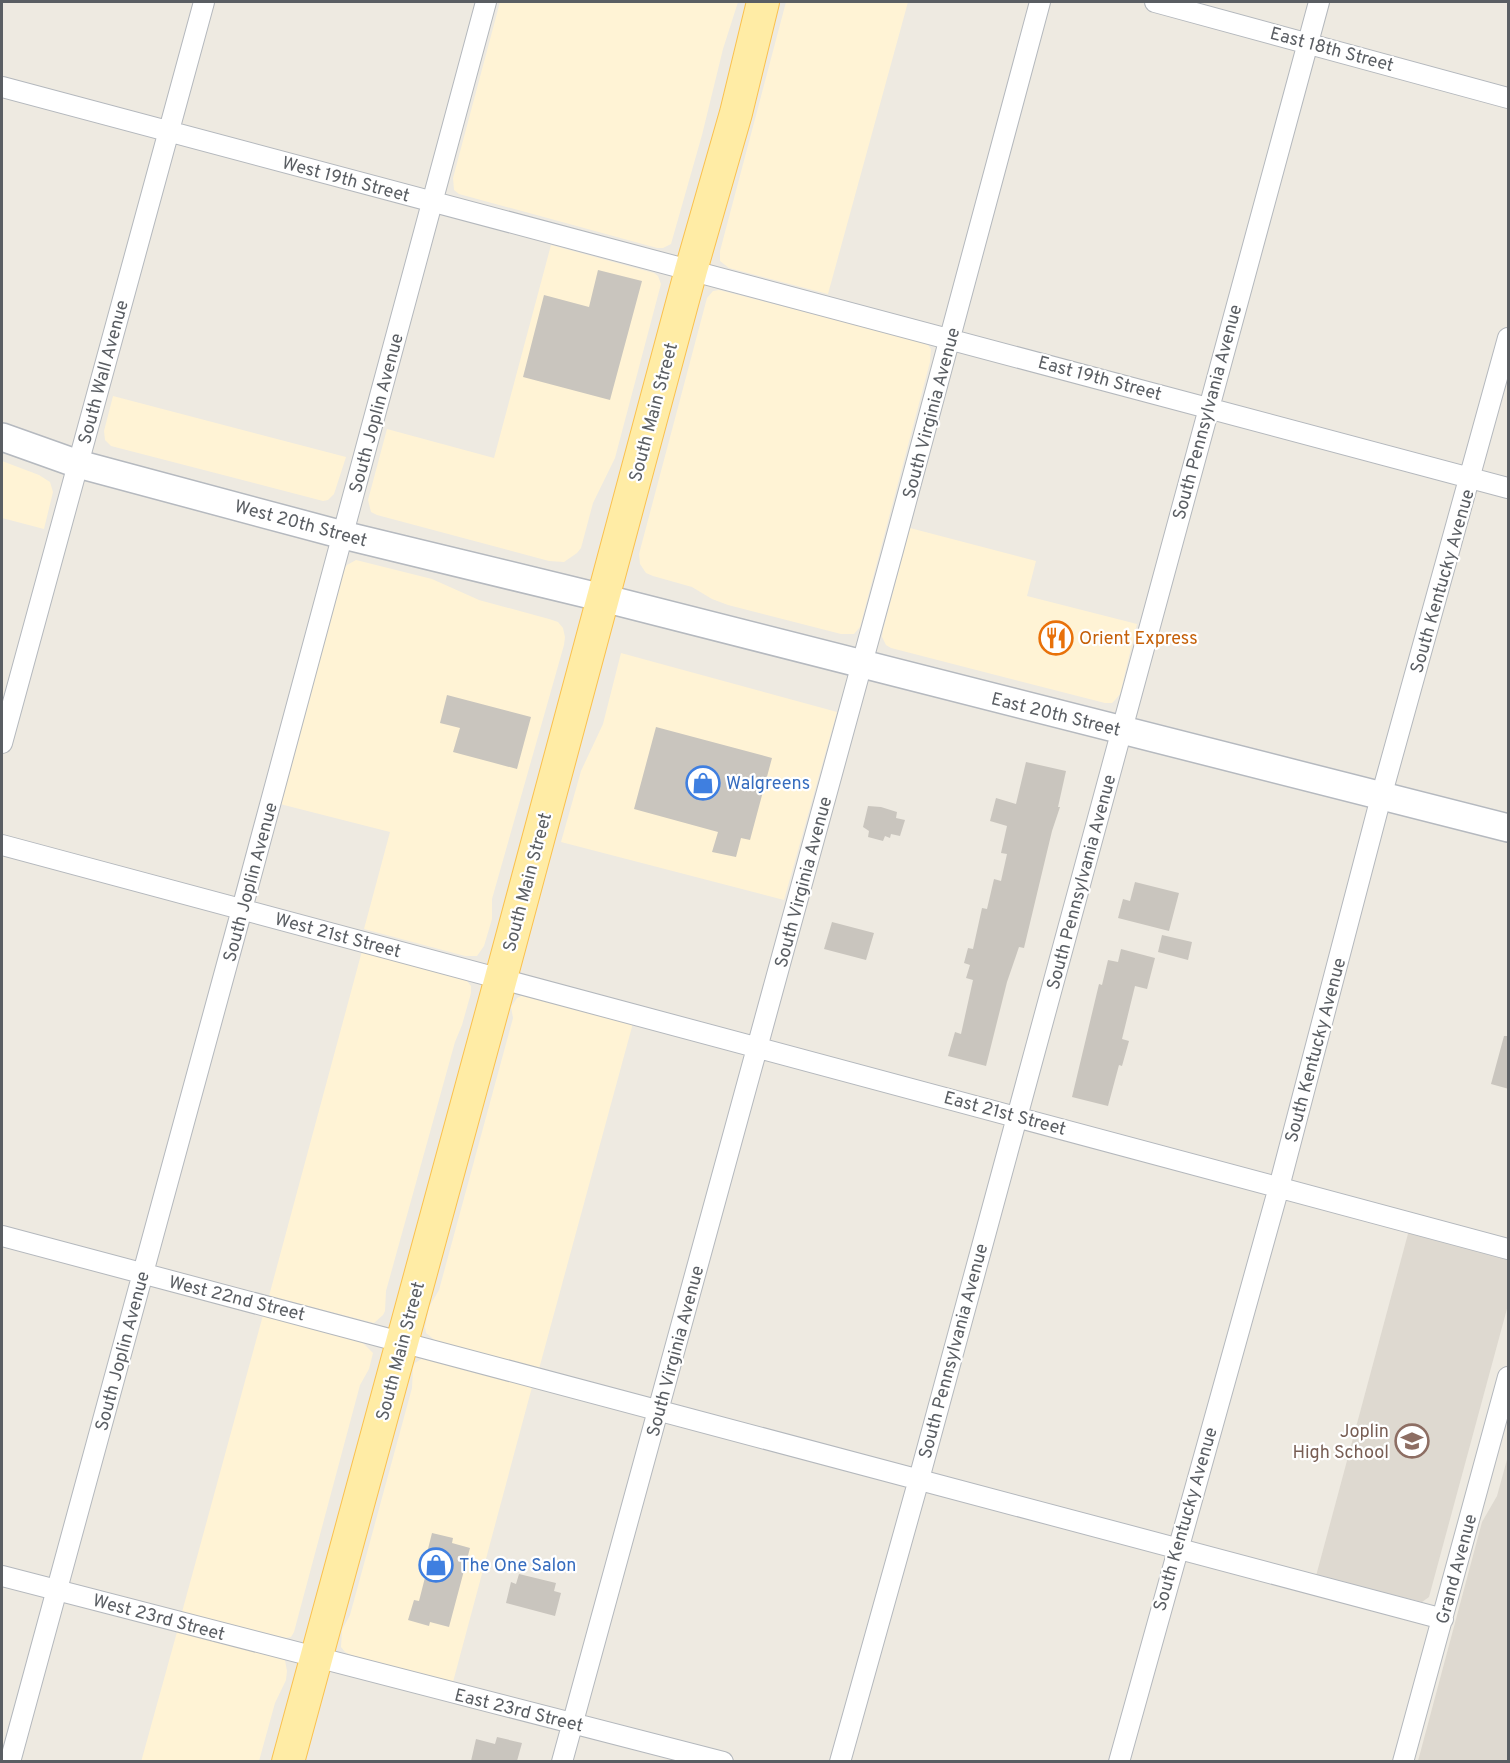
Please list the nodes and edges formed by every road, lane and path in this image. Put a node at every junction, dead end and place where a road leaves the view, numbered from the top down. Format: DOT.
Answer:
graph roads {
  1 [pos="204,2"];
  2 [pos="486,2"];
  3 [pos="763,2"];
  4 [pos="1040,2"];
  5 [pos="1155,2"];
  6 [pos="1319,2"];
  7 [pos="1308,42"];
  8 [pos="2,87"];
  9 [pos="1509,98"];
  10 [pos="169,132"];
  11 [pos="433,202"];
  12 [pos="691,270"];
  13 [pos="1509,338"];
  14 [pos="951,339"];
  15 [pos="1208,407"];
  16 [pos="2,437"];
  17 [pos="78,464"];
  18 [pos="1471,478"];
  19 [pos="1509,488"];
  20 [pos="343,535"];
  21 [pos="603,598"];
  22 [pos="862,664"];
  23 [pos="1122,731"];
  24 [pos="2,744"];
  25 [pos="1381,797"];
  26 [pos="1509,828"];
  27 [pos="2,845"];
  28 [pos="242,909"];
  29 [pos="501,978"];
  30 [pos="758,1047"];
  31 [pos="1017,1116"];
  32 [pos="1279,1187"];
  33 [pos="2,1236"];
  34 [pos="1509,1249"];
  35 [pos="143,1274"];
  36 [pos="402,1341"];
  37 [pos="1509,1377"];
  38 [pos="658,1409"];
  39 [pos="919,1479"];
  40 [pos="1177,1548"];
  41 [pos="2,1576"];
  42 [pos="56,1590"];
  43 [pos="1443,1619"];
  44 [pos="316,1658"];
  45 [pos="573,1723"];
  46 [pos="10,1761"];
  47 [pos="288,1761"];
  48 [pos="562,1761"];
  49 [pos="723,1761"];
  50 [pos="840,1761"];
  51 [pos="1119,1761"];
  52 [pos="1403,1761"];
  1 -- 10 [label="street, South Wall Avenue"];
  2 -- 11 [label="street, South Joplin Avenue"];
  3 -- 12 [label="main road, South Main Street"];
  4 -- 14 [label="street, South Virginia Avenue"];
  5 -- 7 [label="street, East 18th Street"];
  6 -- 7 [label="street, South Pennsylvania Avenue"];
  7 -- 9 [label="street, East 18th Street"];
  7 -- 15 [label="street, South Pennsylvania Avenue"];
  8 -- 10 [label="street, West 19th Street"];
  10 -- 11 [label="street, West 19th Street"];
  10 -- 17 [label="street, South Wall Avenue"];
  11 -- 12 [label="street, West 19th Street"];
  11 -- 20 [label="street, South Joplin Avenue"];
  12 -- 14 [label="street, East 19th Street"];
  12 -- 21 [label="main road, South Main Street"];
  13 -- 18 [label="street, South Kentucky Avenue"];
  14 -- 15 [label="street, East 19th Street"];
  14 -- 22 [label="street, South Virginia Avenue"];
  15 -- 18 [label="street, East 19th Street"];
  15 -- 23 [label="street, South Pennsylvania Avenue"];
  16 -- 17 [label="main road, West 20th Street"];
  17 -- 20 [label="main road, West 20th Street"];
  17 -- 24 [label="street, South Wall Avenue"];
  18 -- 19 [label="street, East 19th Street"];
  18 -- 25 [label="street, South Kentucky Avenue"];
  20 -- 21 [label="main road, West 20th Street"];
  20 -- 28 [label="street, South Joplin Avenue"];
  21 -- 22 [label="main road, East 20th Street"];
  21 -- 29 [label="main road, South Main Street"];
  22 -- 23 [label="main road, East 20th Street"];
  22 -- 30 [label="street, South Virginia Avenue"];
  23 -- 25 [label="main road, East 20th Street"];
  23 -- 31 [label="street, South Pennsylvania Avenue"];
  25 -- 26 [label="main road, East 20th Street"];
  25 -- 32 [label="street, South Kentucky Avenue"];
  27 -- 28 [label="street, West 21st Street"];
  28 -- 29 [label="street, West 21st Street"];
  28 -- 35 [label="street, South Joplin Avenue"];
  29 -- 30 [label="street, East 21st Street"];
  29 -- 36 [label="main road, South Main Street"];
  30 -- 31 [label="street, East 21st Street"];
  30 -- 38 [label="street, South Virginia Avenue"];
  31 -- 32 [label="street, East 21st Street"];
  31 -- 39 [label="street, South Pennsylvania Avenue"];
  32 -- 34 [label="street, East 21st Street"];
  32 -- 40 [label="street, South Kentucky Avenue"];
  33 -- 35 [label="street, West 22nd Street"];
  35 -- 36 [label="street, West 22nd Street"];
  35 -- 42 [label="street, South Joplin Avenue"];
  36 -- 38 [label="street, West 22nd Street"];
  36 -- 44 [label="main road, South Main Street"];
  37 -- 43 [label="street, Grand Avenue"];
  38 -- 39 [label="street, West 22nd Street"];
  38 -- 45 [label="street, South Virginia Avenue"];
  39 -- 40 [label="street, West 22nd Street"];
  39 -- 50 [label="street, South Pennsylvania Avenue"];
  40 -- 43 [label="street, West 22nd Street"];
  40 -- 51 [label="street, South Kentucky Avenue"];
  41 -- 42 [label="street, West 23rd Street"];
  42 -- 44 [label="street, West 23rd Street"];
  42 -- 46 [label="street, South Joplin Avenue"];
  43 -- 52 [label="street, Grand Avenue"];
  44 -- 45 [label="street, East 23rd Street"];
  44 -- 47 [label="main road, South Main Street"];
  45 -- 48 [label="street, South Virginia Avenue"];
  45 -- 49 [label="street, East 23rd Street"];
}
